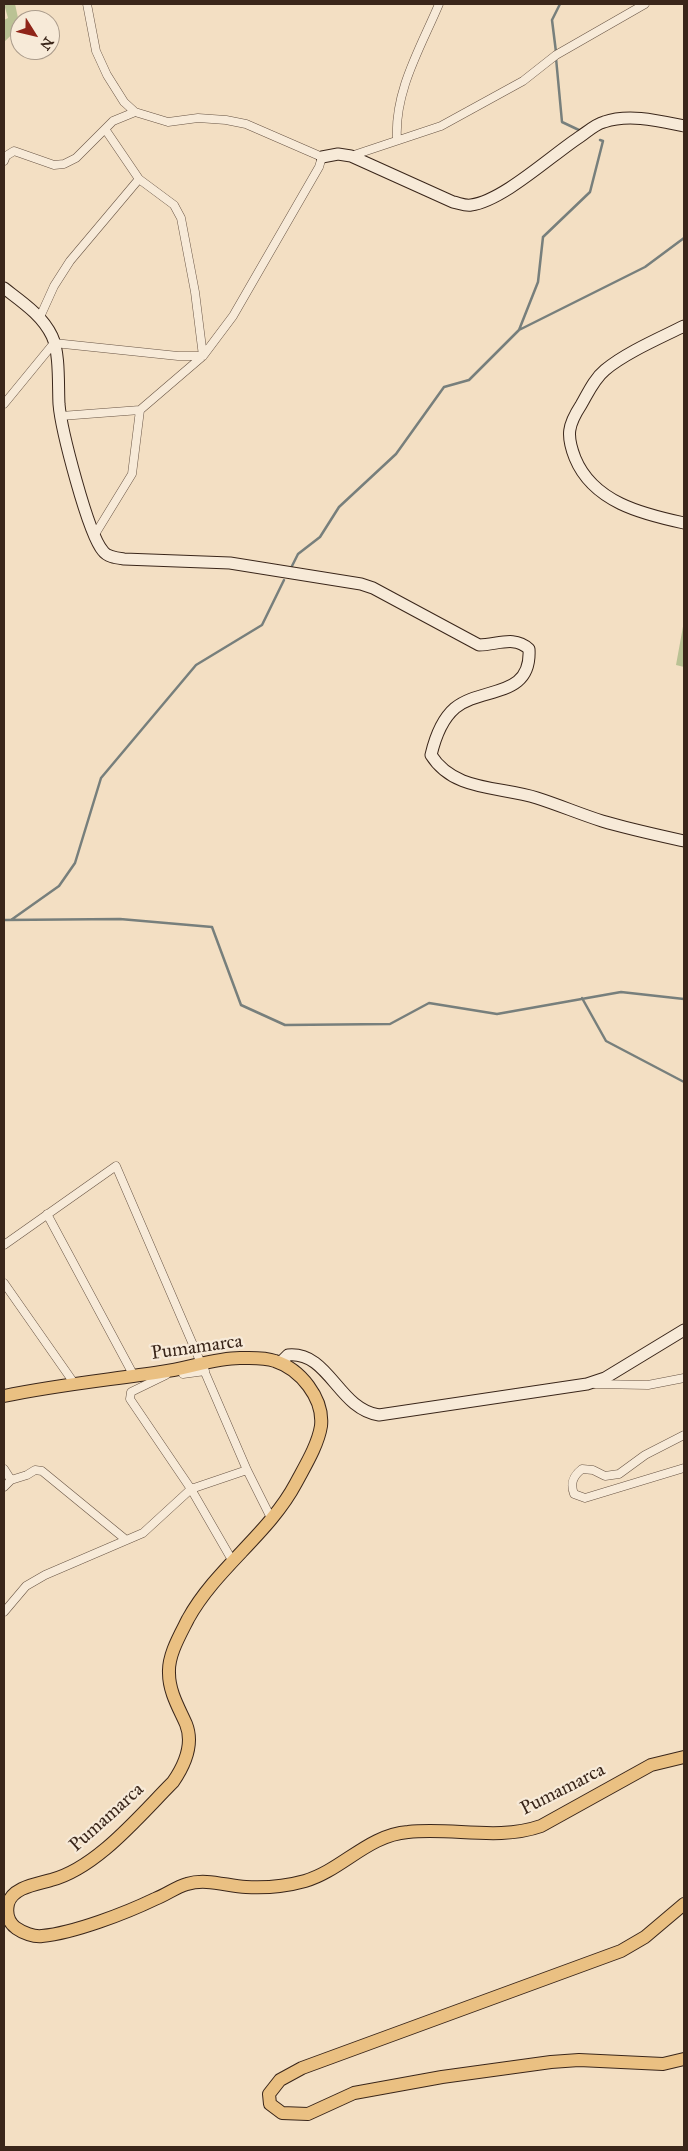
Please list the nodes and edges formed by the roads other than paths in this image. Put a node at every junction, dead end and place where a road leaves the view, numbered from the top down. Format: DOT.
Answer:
graph roads {
  1 [pos="87,4"];
  2 [pos="439,4"];
  3 [pos="646,4"];
  4 [pos="135,112"];
  5 [pos="684,126"];
  6 [pos="105,129"];
  7 [pos="397,140"];
  8 [pos="351,156"];
  9 [pos="322,157"];
  10 [pos="4,161"];
  11 [pos="138,179"];
  12 [pos="4,288"];
  13 [pos="40,317"];
  14 [pos="684,326"];
  15 [pos="54,343"];
  16 [pos="203,356"];
  17 [pos="4,404"];
  18 [pos="140,410"];
  19 [pos="61,416"];
  20 [pos="684,523"];
  21 [pos="94,536"];
  22 [pos="684,841"];
  23 [pos="47,1214"];
  24 [pos="4,1245"];
  25 [pos="4,1282"];
  26 [pos="684,1330"];
  27 [pos="280,1363"];
  28 [pos="204,1368"];
  29 [pos="134,1376"];
  30 [pos="684,1378"];
  31 [pos="74,1383"];
  32 [pos="587,1384"];
  33 [pos="4,1396"];
  34 [pos="684,1435"];
  35 [pos="684,1468"];
  36 [pos="4,1469"];
  37 [pos="246,1470"];
  38 [pos="12,1480"];
  39 [pos="4,1487"];
  40 [pos="191,1490"];
  41 [pos="271,1518"];
  42 [pos="125,1539"];
  43 [pos="232,1560"];
  44 [pos="4,1612"];
  45 [pos="684,1757"];
  46 [pos="684,1904"];
  47 [pos="684,2059"];
  1 -- 4 [label="street"];
  2 -- 7 [label="street"];
  3 -- 7 [label="street"];
  4 -- 6 [label="street"];
  4 -- 9 [label="street"];
  5 -- 8 [label="main road"];
  6 -- 10 [label="street"];
  6 -- 11 [label="street"];
  7 -- 8 [label="street"];
  8 -- 9 [label="main road"];
  9 -- 16 [label="street"];
  11 -- 13 [label="street"];
  11 -- 16 [label="street"];
  12 -- 13 [label="main road"];
  13 -- 15 [label="main road"];
  14 -- 20 [label="main road"];
  15 -- 16 [label="street"];
  15 -- 17 [label="street"];
  15 -- 19 [label="main road"];
  16 -- 18 [label="street"];
  18 -- 19 [label="street"];
  18 -- 21 [label="street"];
  19 -- 21 [label="main road"];
  21 -- 22 [label="main road"];
  23 -- 24 [label="street"];
  23 -- 28 [label="street"];
  23 -- 29 [label="street"];
  25 -- 31 [label="street"];
  26 -- 32 [label="main road"];
  27 -- 28 [label="main road, Pumamarca"];
  27 -- 32 [label="main road"];
  27 -- 41 [label="main road, Pumamarca"];
  28 -- 29 [label="main road, Pumamarca"];
  28 -- 37 [label="street"];
  28 -- 40 [label="street"];
  29 -- 31 [label="main road, Pumamarca"];
  30 -- 32 [label="street"];
  31 -- 33 [label="main road, Pumamarca"];
  34 -- 35 [label="street"];
  36 -- 38 [label="street"];
  37 -- 40 [label="street"];
  37 -- 41 [label="street"];
  38 -- 39 [label="street"];
  38 -- 42 [label="street"];
  40 -- 42 [label="street"];
  40 -- 43 [label="street"];
  41 -- 43 [label="main road, Pumamarca"];
  42 -- 44 [label="street"];
  43 -- 45 [label="main road, Pumamarca"];
  46 -- 47 [label="main road"];
}
